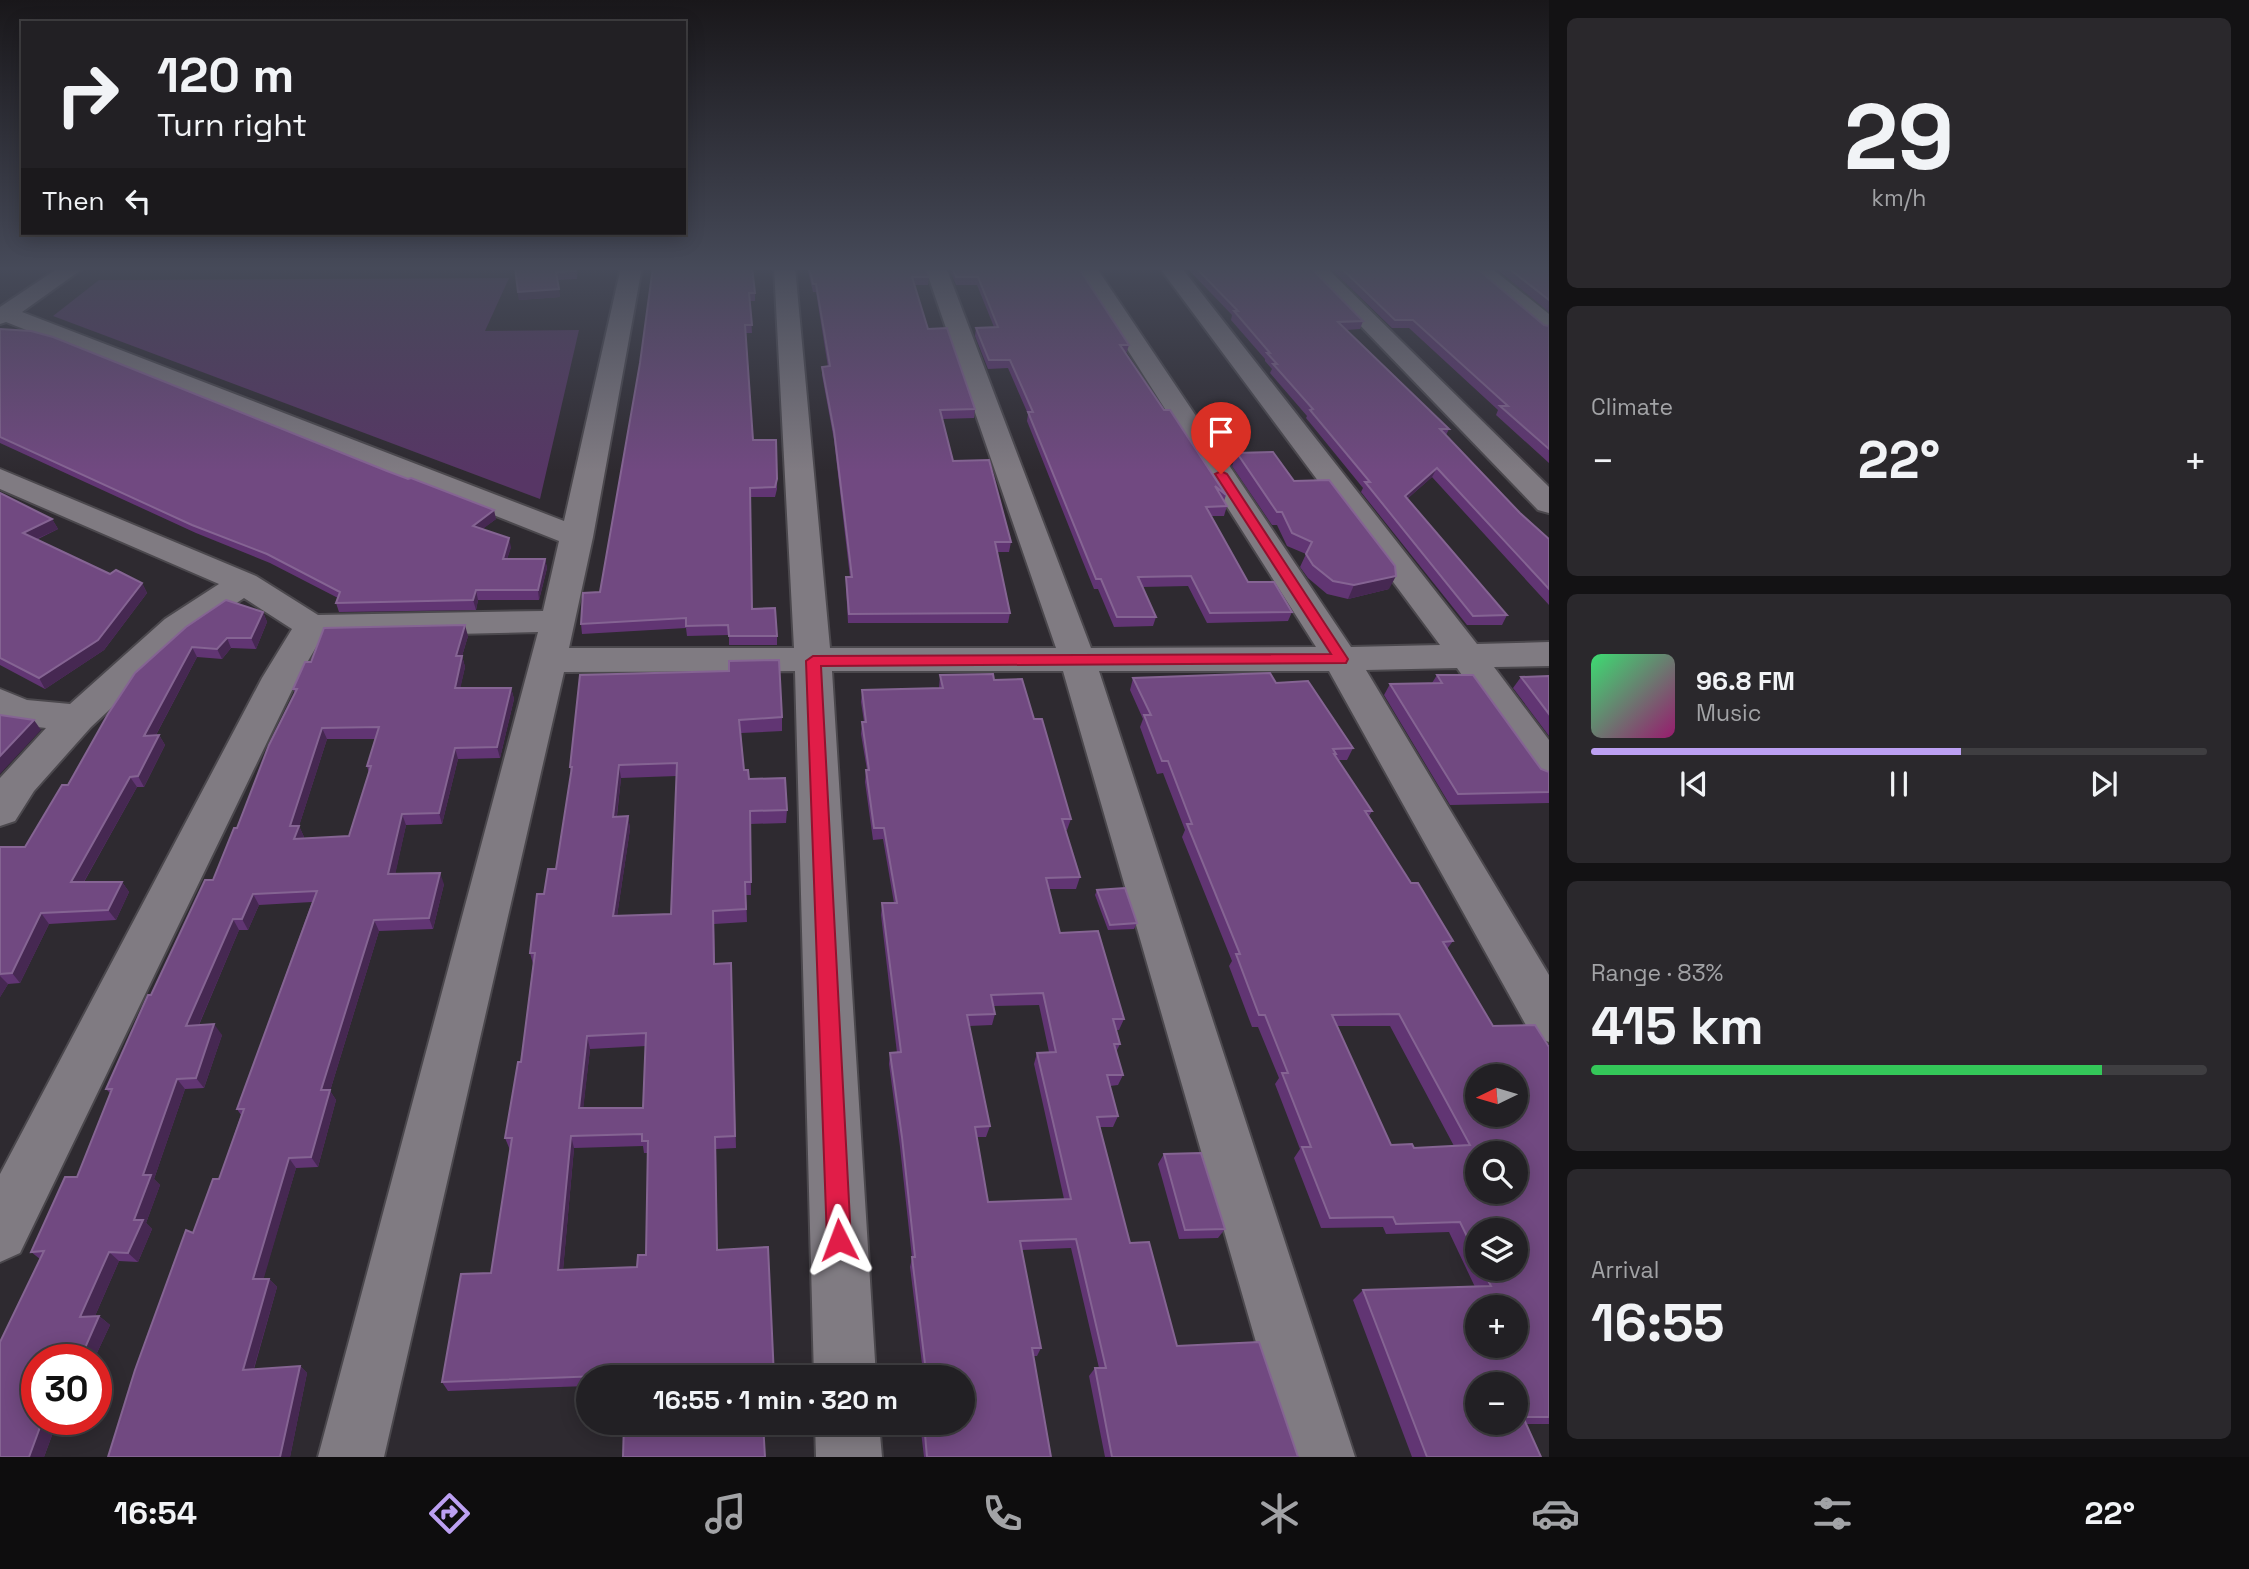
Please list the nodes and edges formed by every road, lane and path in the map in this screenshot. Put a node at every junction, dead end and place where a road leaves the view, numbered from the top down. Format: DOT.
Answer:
graph roads {
  1 [pos="52,335"];
  2 [pos="618,335"];
  3 [pos="790,335"];
  4 [pos="961,335"];
  5 [pos="1130,335"];
  6 [pos="1222,335"];
  7 [pos="1381,335"];
  8 [pos="0,478"];
  9 [pos="1549,504"];
  10 [pos="578,537"];
  11 [pos="244,583"];
  12 [pos="311,626"];
  13 [pos="553,640"];
  14 [pos="1549,654"];
  15 [pos="1466,655"];
  16 [pos="1077,658"];
  17 [pos="1341,659"];
  18 [pos="813,661"];
  19 [pos="0,702"];
  20 [pos="78,718"];
  21 [pos="1549,769"];
  22 [pos="0,810"];
  23 [pos="1549,1020"];
  24 [pos="0,1233"];
  25 [pos="844,1365"];
  26 [pos="848,1435"];
  27 [pos="351,1457"];
  28 [pos="849,1457"];
  29 [pos="1322,1457"];
  1 -- 10 [label="street"];
  2 -- 10 [label="street"];
  3 -- 18 [label="street"];
  4 -- 16 [label="street"];
  5 -- 17 [label="street"];
  6 -- 15 [label="street"];
  7 -- 9 [label="street"];
  8 -- 11 [label="street"];
  10 -- 13 [label="street"];
  11 -- 12 [label="street"];
  11 -- 20 [label="street"];
  12 -- 13 [label="street"];
  12 -- 24 [label="street"];
  13 -- 18 [label="street"];
  13 -- 27 [label="street"];
  14 -- 15 [label="street"];
  15 -- 17 [label="street"];
  15 -- 21 [label="street"];
  16 -- 17 [label="street"];
  16 -- 18 [label="street"];
  16 -- 29 [label="street"];
  17 -- 23 [label="street"];
  18 -- 25 [label="street"];
  19 -- 20 [label="street"];
  20 -- 22 [label="street"];
  26 -- 28 [label="street"];
}
